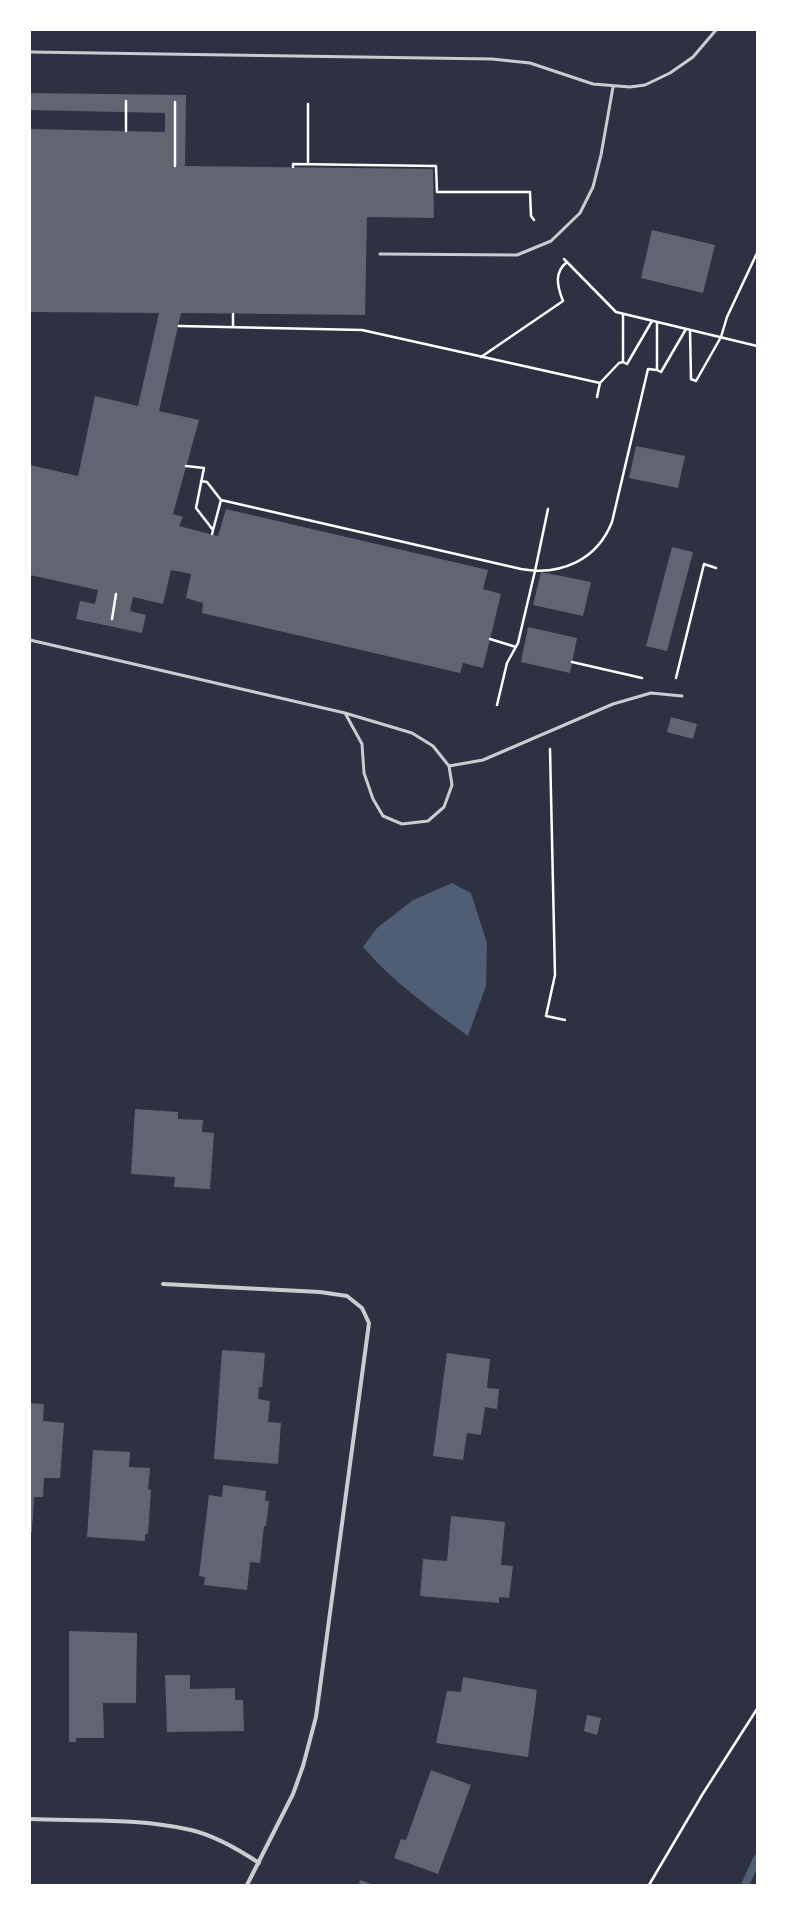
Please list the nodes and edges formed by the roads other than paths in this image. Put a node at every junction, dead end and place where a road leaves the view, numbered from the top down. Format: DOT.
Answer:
graph roads {
  1 [pos="716,30"];
  2 [pos="30,52"];
  3 [pos="613,87"];
  4 [pos="380,254"];
  5 [pos="30,640"];
  6 [pos="682,696"];
  7 [pos="345,713"];
  8 [pos="449,766"];
  9 [pos="163,1284"];
  10 [pos="30,1820"];
  11 [pos="259,1863"];
  12 [pos="247,1885"];
  1 -- 3 [label="lane"];
  2 -- 3 [label="lane"];
  3 -- 4 [label="lane"];
  5 -- 7 [label="lane"];
  6 -- 8 [label="lane"];
  7 -- 8 [label="lane"];
  7 -- 8 [label="lane"];
  9 -- 11 [label="street"];
  10 -- 11 [label="street"];
  11 -- 12 [label="street"];
}
